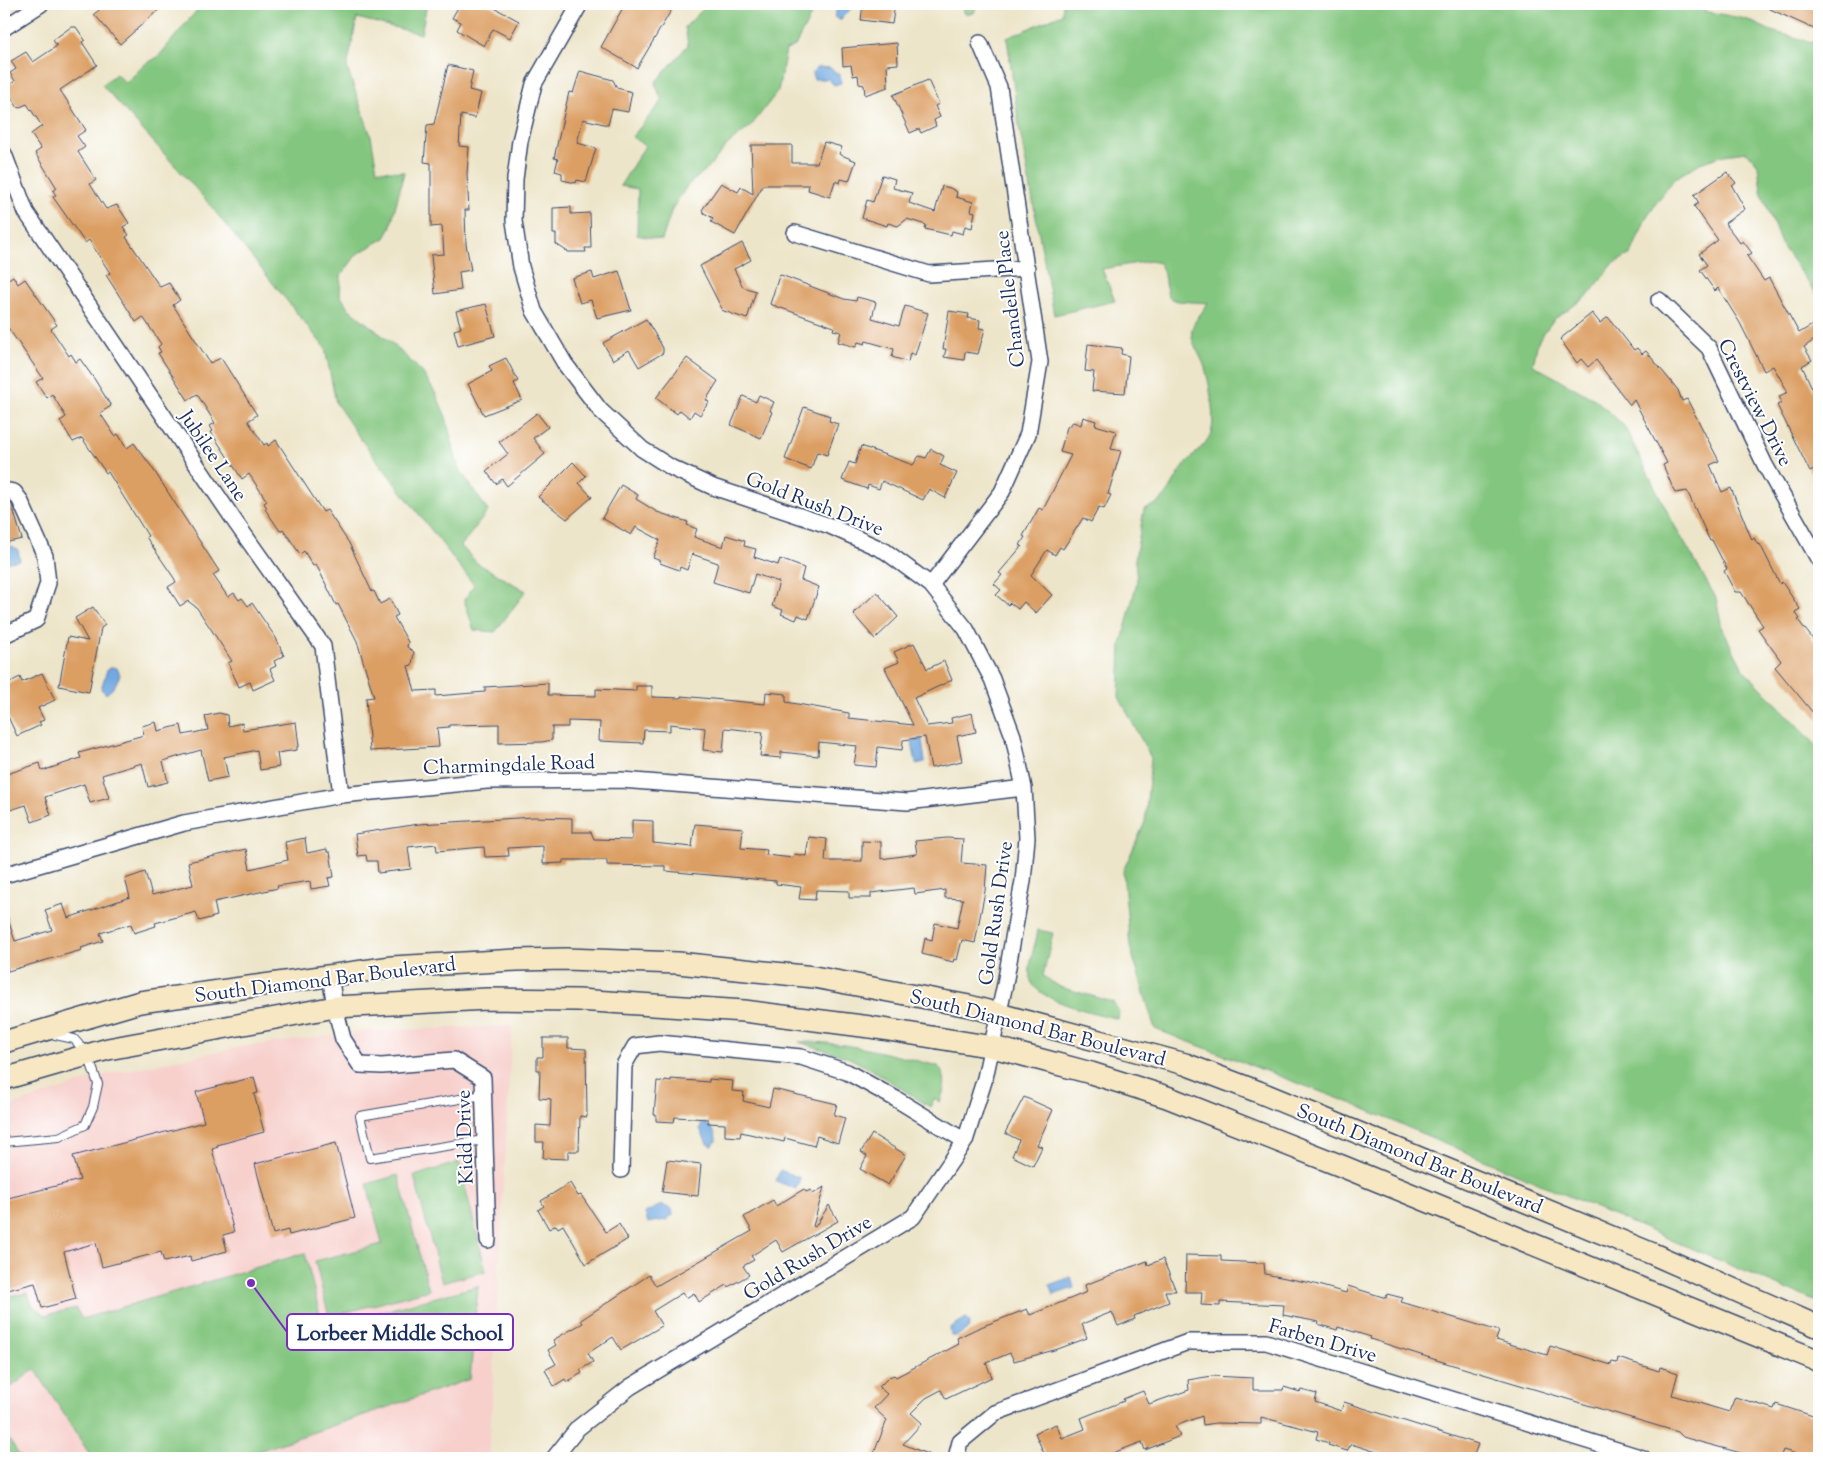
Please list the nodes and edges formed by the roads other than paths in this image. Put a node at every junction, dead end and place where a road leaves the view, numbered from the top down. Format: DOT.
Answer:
graph roads {
  1 [pos="41,4"];
  2 [pos="580,4"];
  3 [pos="4,28"];
  4 [pos="980,43"];
  5 [pos="4,154"];
  6 [pos="795,233"];
  7 [pos="1027,268"];
  8 [pos="1659,300"];
  9 [pos="4,490"];
  10 [pos="1819,560"];
  11 [pos="930,585"];
  12 [pos="4,635"];
  13 [pos="1024,788"];
  14 [pos="341,795"];
  15 [pos="4,875"];
  16 [pos="330,975"];
  17 [pos="334,1007"];
  18 [pos="1000,1014"];
  19 [pos="40,1032"];
  20 [pos="4,1042"];
  21 [pos="993,1047"];
  22 [pos="88,1054"];
  23 [pos="4,1080"];
  24 [pos="483,1095"];
  25 [pos="484,1140"];
  26 [pos="965,1141"];
  27 [pos="4,1142"];
  28 [pos="621,1170"];
  29 [pos="488,1240"];
  30 [pos="1819,1327"];
  31 [pos="1819,1361"];
  32 [pos="554,1458"];
  33 [pos="956,1458"];
  34 [pos="1643,1458"];
  1 -- 3 [label="street"];
  2 -- 11 [label="street, Gold Rush Drive"];
  4 -- 7 [label="street, Chandelle Place"];
  5 -- 14 [label="street, Jubilee Lane"];
  6 -- 7 [label="street"];
  7 -- 11 [label="street, Chandelle Place"];
  8 -- 10 [label="street, Crestview Drive"];
  9 -- 12 [label="street"];
  11 -- 13 [label="street, Gold Rush Drive"];
  13 -- 14 [label="street, Charmingdale Road"];
  13 -- 18 [label="street, Gold Rush Drive"];
  14 -- 15 [label="street, Charmingdale Road"];
  16 -- 17 [label="street, Kidd Drive"];
  16 -- 18 [label="main road, South Diamond Bar Boulevard"];
  16 -- 19 [label="main road, South Diamond Bar Boulevard"];
  17 -- 21 [label="main road, South Diamond Bar Boulevard"];
  17 -- 22 [label="main road, South Diamond Bar Boulevard"];
  17 -- 24 [label="street, Kidd Drive"];
  18 -- 21 [label="street, Gold Rush Drive"];
  18 -- 30 [label="main road, South Diamond Bar Boulevard"];
  19 -- 20 [label="main road, South Diamond Bar Boulevard"];
  19 -- 22 [label="lane"];
  21 -- 26 [label="street, Gold Rush Drive"];
  21 -- 31 [label="main road, South Diamond Bar Boulevard"];
  22 -- 23 [label="main road, South Diamond Bar Boulevard"];
  22 -- 27 [label="lane"];
  24 -- 25 [label="street, Kidd Drive"];
  24 -- 25 [label="lane"];
  25 -- 29 [label="street, Kidd Drive"];
  26 -- 28 [label="street"];
  26 -- 32 [label="street, Gold Rush Drive"];
  33 -- 34 [label="street, Farben Drive"];
}
